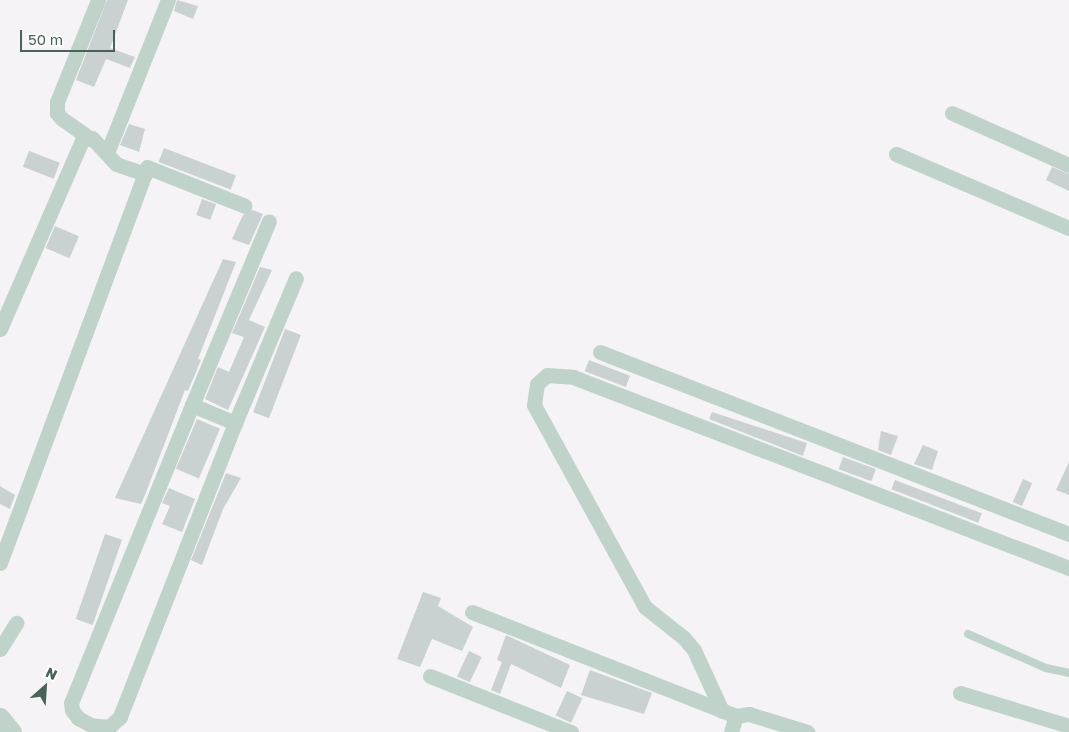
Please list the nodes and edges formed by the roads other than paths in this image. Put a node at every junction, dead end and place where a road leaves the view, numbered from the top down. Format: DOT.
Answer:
graph roads {
  1 [pos="98,0"];
  2 [pos="168,0"];
  3 [pos="952,113"];
  4 [pos="88,137"];
  5 [pos="107,153"];
  6 [pos="896,154"];
  7 [pos="1069,165"];
  8 [pos="145,174"];
  9 [pos="245,206"];
  10 [pos="269,222"];
  11 [pos="1069,228"];
  12 [pos="296,278"];
  13 [pos="0,329"];
  14 [pos="600,352"];
  15 [pos="192,405"];
  16 [pos="235,423"];
  17 [pos="1069,534"];
  18 [pos="0,563"];
  19 [pos="1069,568"];
  20 [pos="472,612"];
  21 [pos="16,623"];
  22 [pos="968,634"];
  23 [pos="0,649"];
  24 [pos="1069,673"];
  25 [pos="430,676"];
  26 [pos="960,693"];
  27 [pos="729,713"];
  28 [pos="0,717"];
  29 [pos="1069,726"];
  30 [pos="89,728"];
  31 [pos="12,732"];
  32 [pos="571,732"];
  33 [pos="731,732"];
  34 [pos="807,732"];
  1 -- 4 [label="street"];
  2 -- 5 [label="street"];
  3 -- 7 [label="street"];
  4 -- 5 [label="street"];
  4 -- 13 [label="street"];
  5 -- 8 [label="street"];
  6 -- 11 [label="street"];
  8 -- 9 [label="street"];
  8 -- 18 [label="street"];
  10 -- 15 [label="street"];
  12 -- 16 [label="street"];
  14 -- 17 [label="street"];
  15 -- 16 [label="street"];
  15 -- 30 [label="street"];
  16 -- 30 [label="street"];
  19 -- 27 [label="street"];
  20 -- 27 [label="street"];
  21 -- 23 [label="street"];
  22 -- 24 [label="lane"];
  25 -- 32 [label="street"];
  26 -- 29 [label="street"];
  27 -- 33 [label="street"];
  27 -- 34 [label="street"];
  28 -- 31 [label="street"];
}
